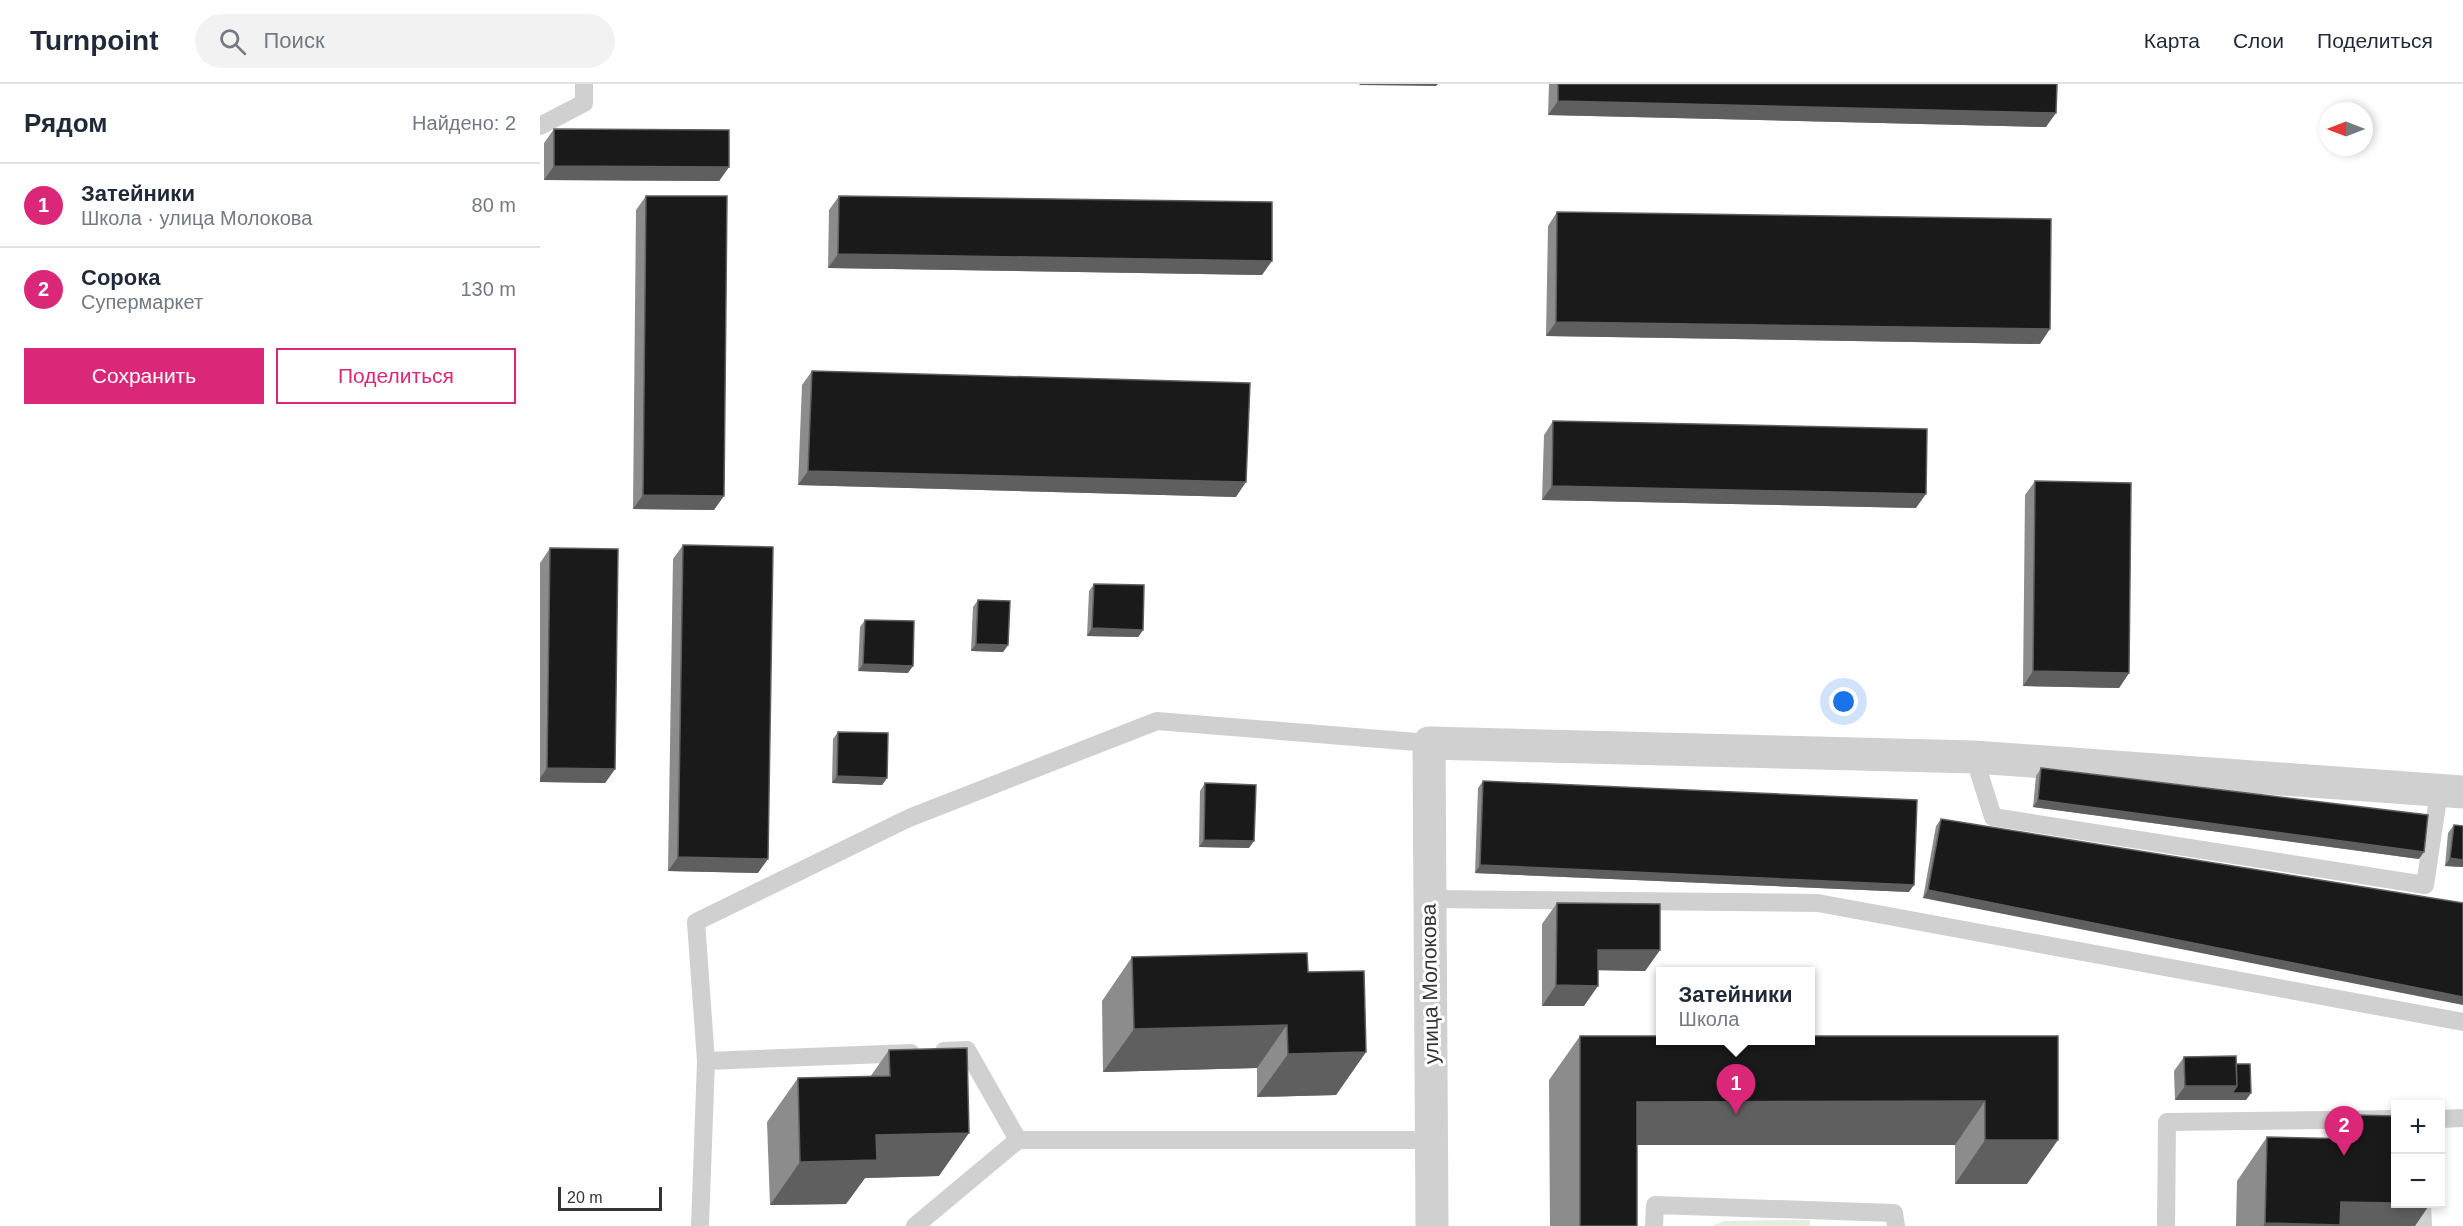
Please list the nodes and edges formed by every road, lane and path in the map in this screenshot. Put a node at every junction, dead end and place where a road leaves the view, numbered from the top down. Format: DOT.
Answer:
graph roads {
  1 [pos="584,84"];
  2 [pos="540,126"];
  3 [pos="1428,743"];
  4 [pos="1974,757"];
  5 [pos="2451,792"];
  6 [pos="1430,899"];
  7 [pos="2463,1022"];
  8 [pos="706,1061"];
  9 [pos="2463,1118"];
  10 [pos="2391,1119"];
  11 [pos="2445,1119"];
  12 [pos="1018,1140"];
  13 [pos="1432,1140"];
  14 [pos="2422,1208"];
  15 [pos="700,1226"];
  16 [pos="915,1226"];
  17 [pos="1432,1226"];
  18 [pos="1654,1226"];
  19 [pos="1896,1226"];
  20 [pos="2166,1226"];
  21 [pos="2423,1226"];
  1 -- 2 [label="lane"];
  3 -- 4 [label="street"];
  3 -- 6 [label="street, улица Молокова"];
  3 -- 8 [label="lane"];
  4 -- 5 [label="street"];
  4 -- 5 [label="lane"];
  6 -- 7 [label="lane"];
  6 -- 13 [label="street, улица Молокова"];
  8 -- 12 [label="lane"];
  8 -- 15 [label="lane"];
  9 -- 11 [label="lane"];
  10 -- 20 [label="lane"];
  12 -- 13 [label="lane"];
  12 -- 16 [label="lane"];
  13 -- 17 [label="street, улица Молокова"];
  14 -- 21 [label="lane"];
  18 -- 19 [label="lane"];
}
